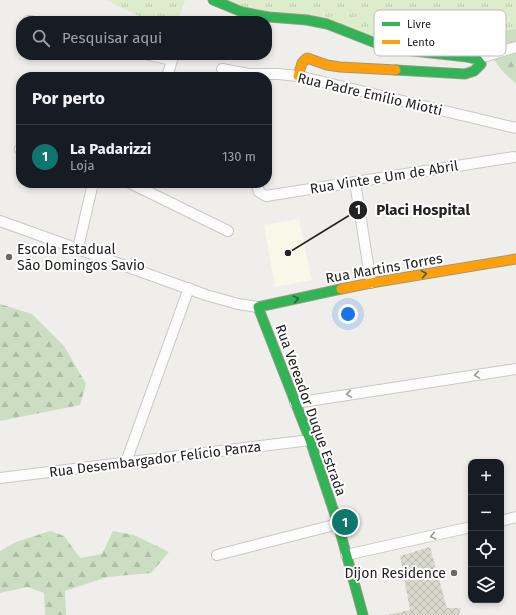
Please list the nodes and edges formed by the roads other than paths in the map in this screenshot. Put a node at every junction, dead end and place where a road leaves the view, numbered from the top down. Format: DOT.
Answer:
graph roads {
  1 [pos="213,0"];
  2 [pos="264,16"];
  3 [pos="272,17"];
  4 [pos="374,42"];
  5 [pos="516,47"];
  6 [pos="506,50"];
  7 [pos="458,56"];
  8 [pos="487,56"];
  9 [pos="477,59"];
  10 [pos="172,60"];
  11 [pos="222,69"];
  12 [pos="168,72"];
  13 [pos="238,72"];
  14 [pos="272,74"];
  15 [pos="298,76"];
  16 [pos="516,128"];
  17 [pos="514,157"];
  18 [pos="355,182"];
  19 [pos="92,188"];
  20 [pos="140,188"];
  21 [pos="258,188"];
  22 [pos="0,221"];
  23 [pos="228,231"];
  24 [pos="78,248"];
  25 [pos="516,259"];
  26 [pos="371,283"];
  27 [pos="188,288"];
  28 [pos="258,306"];
  29 [pos="516,369"];
  30 [pos="295,403"];
  31 [pos="310,440"];
  32 [pos="126,462"];
  33 [pos="0,478"];
  34 [pos="516,517"];
  35 [pos="504,520"];
  36 [pos="338,524"];
  37 [pos="468,528"];
  38 [pos="217,555"];
  39 [pos="346,555"];
  40 [pos="363,615"];
  1 -- 2 [label="street"];
  3 -- 4 [label="street"];
  5 -- 6 [label="street"];
  7 -- 9 [label="street"];
  8 -- 9 [label="street"];
  9 -- 15 [label="street"];
  10 -- 12 [label="street"];
  11 -- 13 [label="street, Rua Padre Emílio Miotti"];
  14 -- 15 [label="street, Rua Padre Emílio Miotti"];
  15 -- 16 [label="street, Rua Padre Emílio Miotti"];
  17 -- 18 [label="street, Rua Vinte e Um de Abril"];
  18 -- 21 [label="street, Rua Vinte e Um de Abril"];
  18 -- 26 [label="street"];
  19 -- 24 [label="street"];
  20 -- 23 [label="street"];
  22 -- 24 [label="street"];
  24 -- 27 [label="street"];
  26 -- 25 [label="street, Rua Martins Torres, one-way"];
  28 -- 26 [label="street, Rua Martins Torres, one-way"];
  27 -- 28 [label="street"];
  27 -- 32 [label="street"];
  28 -- 30 [label="street, Rua Vereador Duque Estrada"];
  29 -- 30 [label="street, one-way"];
  30 -- 31 [label="street, Rua Vereador Duque Estrada"];
  31 -- 32 [label="street, Rua Desembargador Felício Panza"];
  31 -- 36 [label="street, Rua Vereador Duque Estrada"];
  32 -- 33 [label="street, Rua Desembargador Felício Panza"];
  34 -- 35 [label="street"];
  36 -- 38 [label="street"];
  36 -- 39 [label="street, Rua Vereador Duque Estrada"];
  37 -- 39 [label="street, one-way"];
  39 -- 40 [label="street, Rua Vereador Duque Estrada"];
}
